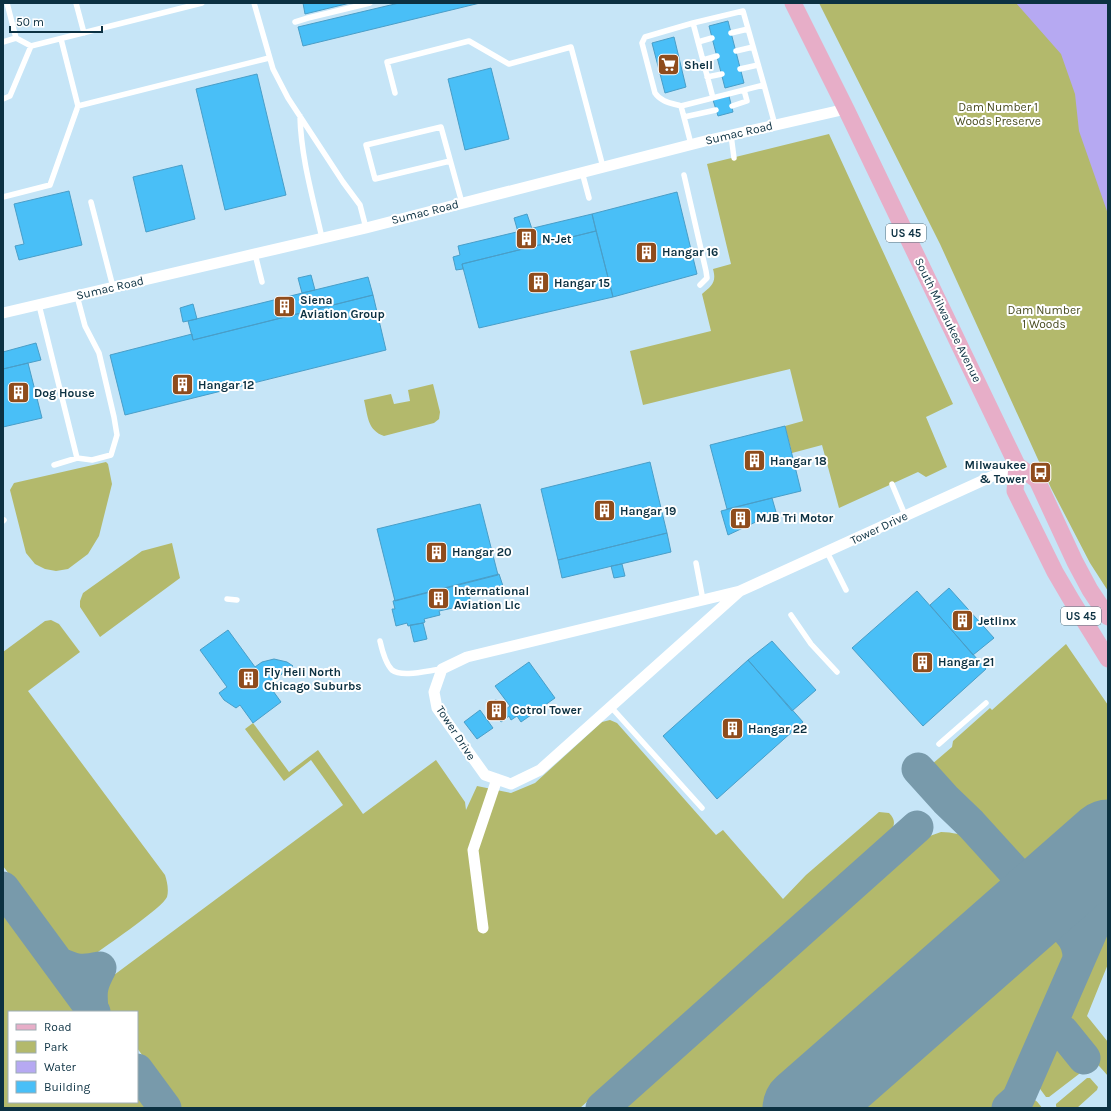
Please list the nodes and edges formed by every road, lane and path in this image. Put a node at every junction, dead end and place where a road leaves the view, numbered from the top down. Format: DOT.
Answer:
graph roads {
  1 [pos="7,3"];
  2 [pos="76,3"];
  3 [pos="202,3"];
  4 [pos="254,3"];
  5 [pos="370,3"];
  6 [pos="793,3"];
  7 [pos="295,22"];
  8 [pos="693,23"];
  9 [pos="748,29"];
  10 [pos="84,33"];
  11 [pos="731,33"];
  12 [pos="16,38"];
  13 [pos="712,38"];
  14 [pos="61,39"];
  15 [pos="3,42"];
  16 [pos="698,42"];
  17 [pos="31,46"];
  18 [pos="753,47"];
  19 [pos="736,52"];
  20 [pos="717,56"];
  21 [pos="269,58"];
  22 [pos="703,60"];
  23 [pos="758,65"];
  24 [pos="740,69"];
  25 [pos="722,74"];
  26 [pos="707,77"];
  27 [pos="764,85"];
  28 [pos="744,90"];
  29 [pos="395,93"];
  30 [pos="713,98"];
  31 [pos="3,99"];
  32 [pos="78,106"];
  33 [pos="681,106"];
  34 [pos="732,106"];
  35 [pos="846,109"];
  36 [pos="716,110"];
  37 [pos="300,116"];
  38 [pos="684,117"];
  39 [pos="775,125"];
  40 [pos="731,135"];
  41 [pos="691,144"];
  42 [pos="734,158"];
  43 [pos="450,161"];
  44 [pos="603,167"];
  45 [pos="582,172"];
  46 [pos="684,175"];
  47 [pos="3,197"];
  48 [pos="589,198"];
  49 [pos="91,202"];
  50 [pos="462,203"];
  51 [pos="366,228"];
  52 [pos="322,238"];
  53 [pos="255,254"];
  54 [pos="262,282"];
  55 [pos="700,285"];
  56 [pos="113,287"];
  57 [pos="77,296"];
  58 [pos="39,305"];
  59 [pos="3,313"];
  60 [pos="77,458"];
  61 [pos="54,465"];
  62 [pos="1018,465"];
  63 [pos="892,484"];
  64 [pos="905,515"];
  65 [pos="827,552"];
  66 [pos="696,563"];
  67 [pos="846,590"];
  68 [pos="740,592"];
  69 [pos="227,599"];
  70 [pos="237,600"];
  71 [pos="704,600"];
  72 [pos="791,615"];
  73 [pos="1108,617"];
  74 [pos="380,641"];
  75 [pos="1108,659"];
  76 [pos="442,669"];
  77 [pos="836,672"];
  78 [pos="986,703"];
  79 [pos="611,707"];
  80 [pos="939,744"];
  81 [pos="497,779"];
  82 [pos="702,808"];
  83 [pos="483,928"];
  1 -- 12 [label="lane"];
  2 -- 10 [label="lane"];
  3 -- 10 [label="lane"];
  4 -- 21 [label="lane"];
  5 -- 7 [label="lane"];
  6 -- 35 [label="main road, South Milwaukee Avenue / US 45"];
  8 -- 9 [label="lane"];
  8 -- 16 [label="lane"];
  8 -- 33 [label="lane"];
  9 -- 11 [label="lane"];
  9 -- 18 [label="lane"];
  10 -- 14 [label="lane"];
  12 -- 15 [label="lane"];
  12 -- 17 [label="lane"];
  13 -- 16 [label="lane"];
  14 -- 17 [label="lane"];
  14 -- 32 [label="lane"];
  16 -- 22 [label="lane"];
  17 -- 31 [label="lane"];
  18 -- 19 [label="lane"];
  18 -- 23 [label="lane"];
  20 -- 22 [label="lane"];
  21 -- 32 [label="lane"];
  21 -- 37 [label="lane"];
  22 -- 26 [label="lane"];
  23 -- 24 [label="lane"];
  23 -- 27 [label="lane"];
  25 -- 26 [label="lane"];
  26 -- 30 [label="lane"];
  27 -- 28 [label="lane"];
  27 -- 39 [label="lane"];
  28 -- 30 [label="lane"];
  28 -- 34 [label="lane"];
  29 -- 44 [label="lane"];
  30 -- 33 [label="lane"];
  32 -- 47 [label="lane"];
  33 -- 38 [label="lane"];
  35 -- 39 [label="street, Sumac Road"];
  35 -- 62 [label="main road, South Milwaukee Avenue / US 45"];
  36 -- 38 [label="lane"];
  37 -- 51 [label="lane"];
  37 -- 52 [label="lane"];
  38 -- 41 [label="lane"];
  39 -- 40 [label="street, Sumac Road"];
  40 -- 41 [label="street, Sumac Road"];
  40 -- 42 [label="lane"];
  41 -- 44 [label="street, Sumac Road"];
  43 -- 43 [label="lane"];
  43 -- 50 [label="lane"];
  44 -- 45 [label="street, Sumac Road"];
  45 -- 48 [label="lane"];
  45 -- 50 [label="street, Sumac Road"];
  46 -- 55 [label="lane"];
  49 -- 56 [label="lane"];
  50 -- 51 [label="street, Sumac Road"];
  51 -- 52 [label="street, Sumac Road"];
  52 -- 53 [label="street, Sumac Road"];
  53 -- 54 [label="lane"];
  53 -- 56 [label="street, Sumac Road"];
  56 -- 57 [label="street, Sumac Road"];
  57 -- 58 [label="street, Sumac Road"];
  57 -- 60 [label="lane"];
  58 -- 59 [label="street, Sumac Road"];
  58 -- 60 [label="lane"];
  60 -- 61 [label="lane"];
  62 -- 64 [label="street, Tower Drive"];
  62 -- 73 [label="main road, South Milwaukee Avenue / US 45"];
  62 -- 75 [label="main road, US 45"];
  63 -- 64 [label="lane"];
  64 -- 65 [label="street, Tower Drive"];
  65 -- 67 [label="lane"];
  65 -- 68 [label="street, Tower Drive"];
  66 -- 71 [label="lane"];
  68 -- 71 [label="street, Tower Drive"];
  68 -- 79 [label="street, Tower Drive"];
  69 -- 70 [label="lane"];
  71 -- 76 [label="street, Tower Drive"];
  72 -- 77 [label="lane"];
  74 -- 76 [label="lane"];
  76 -- 81 [label="street, Tower Drive"];
  78 -- 80 [label="lane"];
  79 -- 81 [label="street, Tower Drive"];
  79 -- 82 [label="lane"];
  81 -- 83 [label="street"];
}
